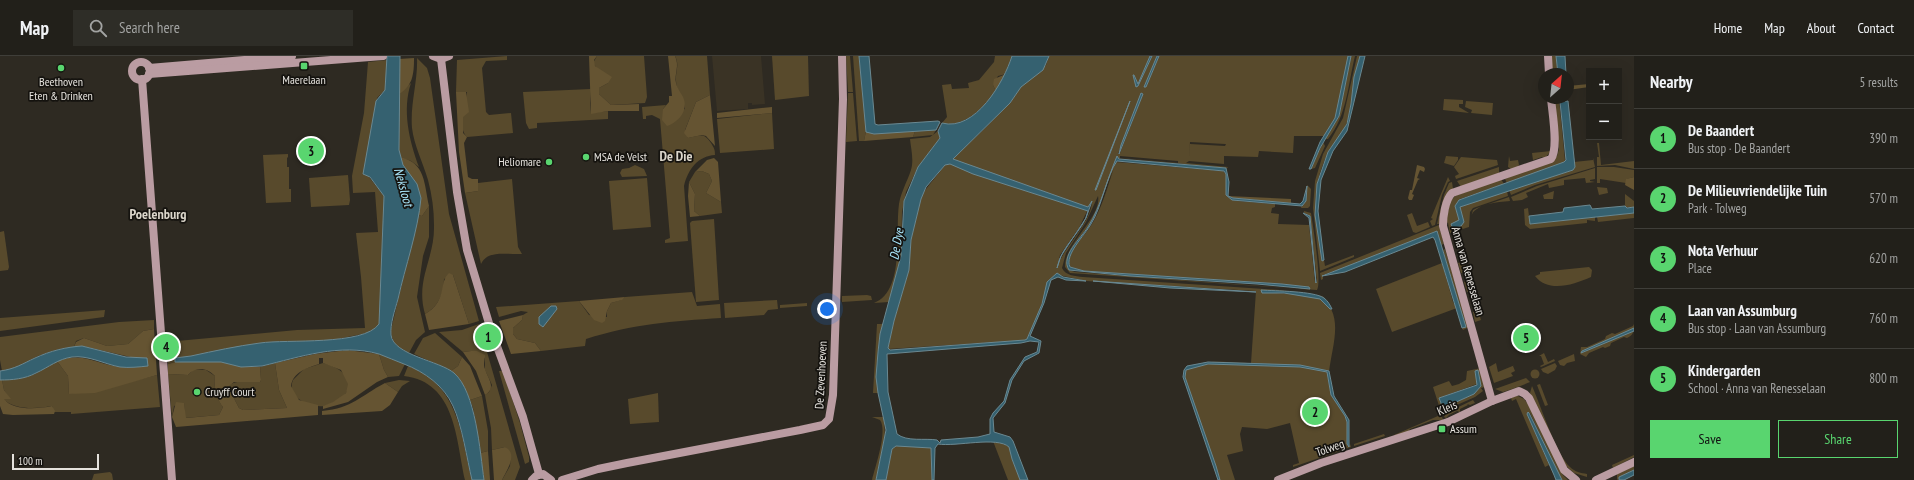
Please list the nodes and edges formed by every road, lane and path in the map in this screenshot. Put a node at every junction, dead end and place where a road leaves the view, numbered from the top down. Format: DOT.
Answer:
graph roads {
  1 [pos="292,56"];
  2 [pos="383,56"];
  3 [pos="433,56"];
  4 [pos="842,56"];
  5 [pos="1548,56"];
  6 [pos="445,58"];
  7 [pos="140,59"];
  8 [pos="1549,68"];
  9 [pos="146,74"];
  10 [pos="1551,104"];
  11 [pos="1492,400"];
  12 [pos="1391,441"];
  13 [pos="1634,462"];
  14 [pos="539,474"];
  15 [pos="172,480"];
  16 [pos="532,480"];
  17 [pos="551,480"];
  18 [pos="562,480"];
  19 [pos="1278,480"];
  20 [pos="1576,480"];
  21 [pos="1596,480"];
  1 -- 9 [label="street"];
  2 -- 9 [label="street"];
  3 -- 6 [label="street"];
  4 -- 18 [label="street, De Zevenhoeven"];
  5 -- 8 [label="street"];
  6 -- 14 [label="street"];
  7 -- 9 [label="street"];
  7 -- 9 [label="street"];
  9 -- 15 [label="street"];
  10 -- 11 [label="street, Anna van Renesselaan"];
  11 -- 12 [label="street, Kleis"];
  11 -- 20 [label="street, Kleis"];
  12 -- 19 [label="street, Tolweg"];
  13 -- 21 [label="street"];
  14 -- 16 [label="street"];
  14 -- 17 [label="street"];
}
